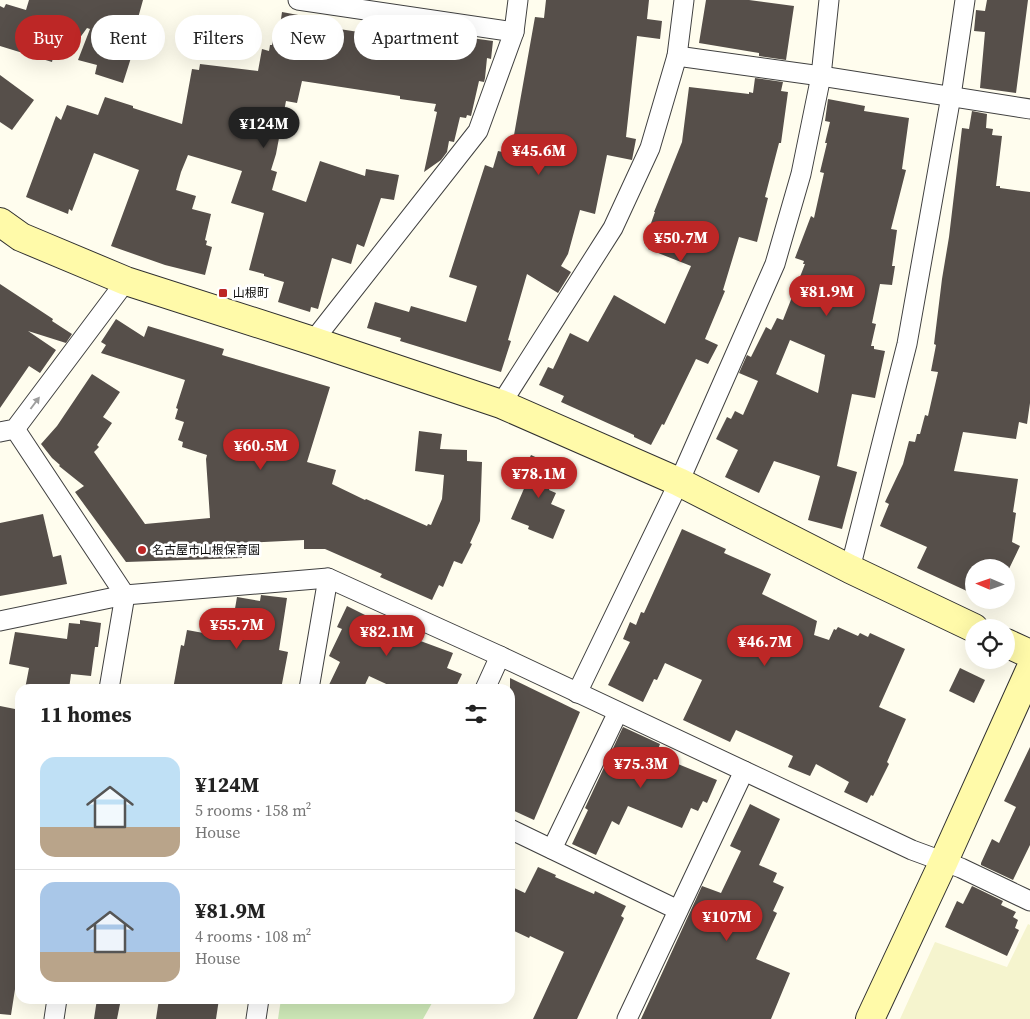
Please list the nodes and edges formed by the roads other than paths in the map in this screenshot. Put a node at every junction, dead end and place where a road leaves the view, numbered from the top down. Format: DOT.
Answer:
graph roads {
  1 [pos="298,0"];
  2 [pos="518,0"];
  3 [pos="684,0"];
  4 [pos="829,0"];
  5 [pos="965,0"];
  6 [pos="514,32"];
  7 [pos="676,56"];
  8 [pos="820,76"];
  9 [pos="951,96"];
  10 [pos="1030,109"];
  11 [pos="0,222"];
  12 [pos="126,281"];
  13 [pos="313,341"];
  14 [pos="501,404"];
  15 [pos="8,430"];
  16 [pos="679,482"];
  17 [pos="850,569"];
  18 [pos="328,578"];
  19 [pos="125,595"];
  20 [pos="0,621"];
  21 [pos="965,624"];
  22 [pos="1015,647"];
  23 [pos="1030,654"];
  24 [pos="500,656"];
  25 [pos="1030,670"];
  26 [pos="110,684"];
  27 [pos="309,684"];
  28 [pos="487,684"];
  29 [pos="577,694"];
  30 [pos="618,712"];
  31 [pos="744,771"];
  32 [pos="515,831"];
  33 [pos="552,848"];
  34 [pos="943,862"];
  35 [pos="1030,901"];
  36 [pos="678,910"];
  37 [pos="56,1004"];
  38 [pos="258,1004"];
  39 [pos="54,1019"];
  40 [pos="256,1019"];
  41 [pos="627,1019"];
  42 [pos="870,1019"];
  1 -- 6 [label="street"];
  2 -- 6 [label="street"];
  3 -- 7 [label="street"];
  4 -- 8 [label="street"];
  5 -- 9 [label="street"];
  6 -- 13 [label="street"];
  7 -- 8 [label="street"];
  7 -- 14 [label="street"];
  8 -- 9 [label="street"];
  8 -- 16 [label="street"];
  9 -- 10 [label="street"];
  9 -- 17 [label="street"];
  11 -- 12 [label="street"];
  12 -- 13 [label="street"];
  15 -- 12 [label="street, one-way"];
  13 -- 14 [label="street"];
  14 -- 16 [label="street"];
  15 -- 19 [label="street"];
  16 -- 17 [label="street"];
  16 -- 29 [label="street"];
  17 -- 21 [label="street"];
  18 -- 19 [label="street"];
  18 -- 24 [label="street"];
  18 -- 27 [label="street"];
  19 -- 20 [label="street"];
  19 -- 26 [label="street"];
  22 -- 23 [label="street"];
  24 -- 28 [label="street"];
  24 -- 29 [label="street"];
  25 -- 34 [label="street"];
  29 -- 30 [label="street"];
  30 -- 31 [label="street"];
  30 -- 33 [label="street"];
  31 -- 34 [label="street"];
  31 -- 36 [label="street"];
  32 -- 33 [label="street"];
  33 -- 36 [label="street"];
  34 -- 35 [label="street"];
  34 -- 42 [label="street"];
  36 -- 41 [label="street"];
  37 -- 39 [label="street"];
  38 -- 40 [label="street"];
}
